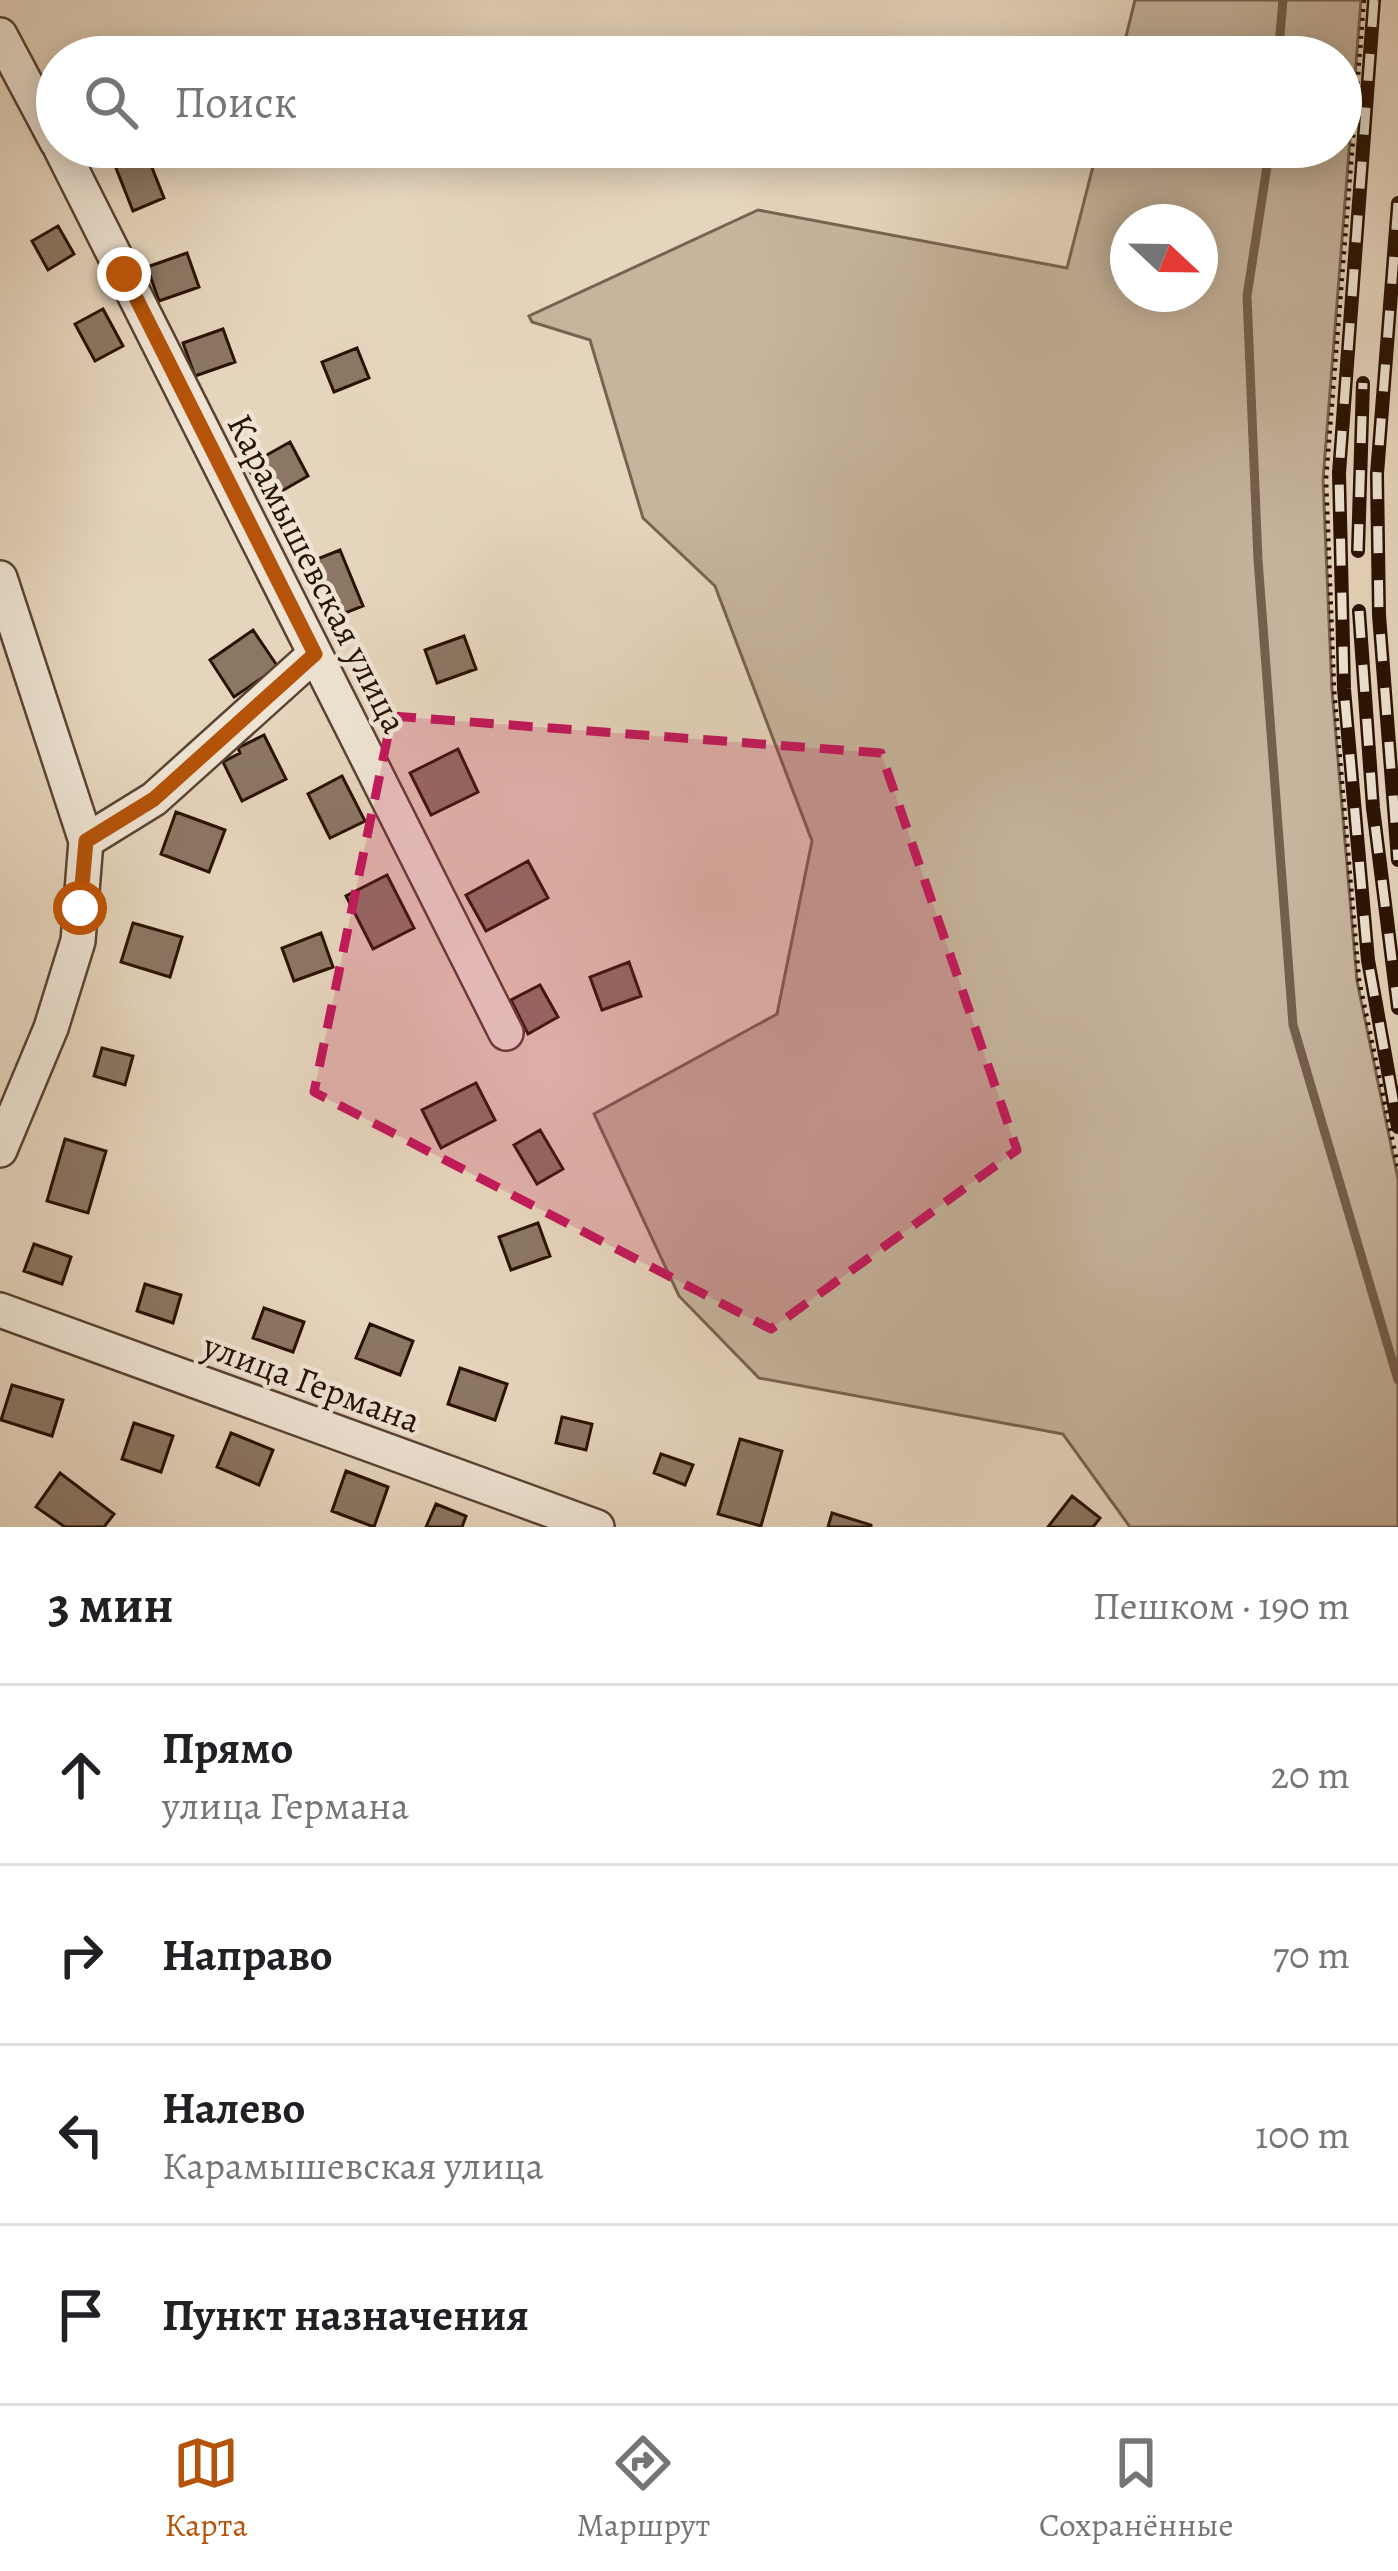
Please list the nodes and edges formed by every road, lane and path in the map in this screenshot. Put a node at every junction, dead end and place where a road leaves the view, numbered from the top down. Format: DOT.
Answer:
graph roads {
  1 [pos="1364,0"];
  2 [pos="0,35"];
  3 [pos="1361,36"];
  4 [pos="36,103"];
  5 [pos="70,168"];
  6 [pos="1351,168"];
  7 [pos="0,578"];
  8 [pos="315,654"];
  9 [pos="86,841"];
  10 [pos="506,1033"];
  11 [pos="0,1150"];
  12 [pos="1398,1167"];
  13 [pos="0,1310"];
  14 [pos="598,1527"];
  1 -- 3 [label="path"];
  2 -- 4 [label="street, Карамышевская улица"];
  5 -- 8 [label="street, Карамышевская улица"];
  6 -- 12 [label="path"];
  7 -- 9 [label="street"];
  8 -- 9 [label="street"];
  8 -- 10 [label="street, Карамышевская улица"];
  9 -- 11 [label="street"];
  13 -- 14 [label="street, улица Германа"];
}
